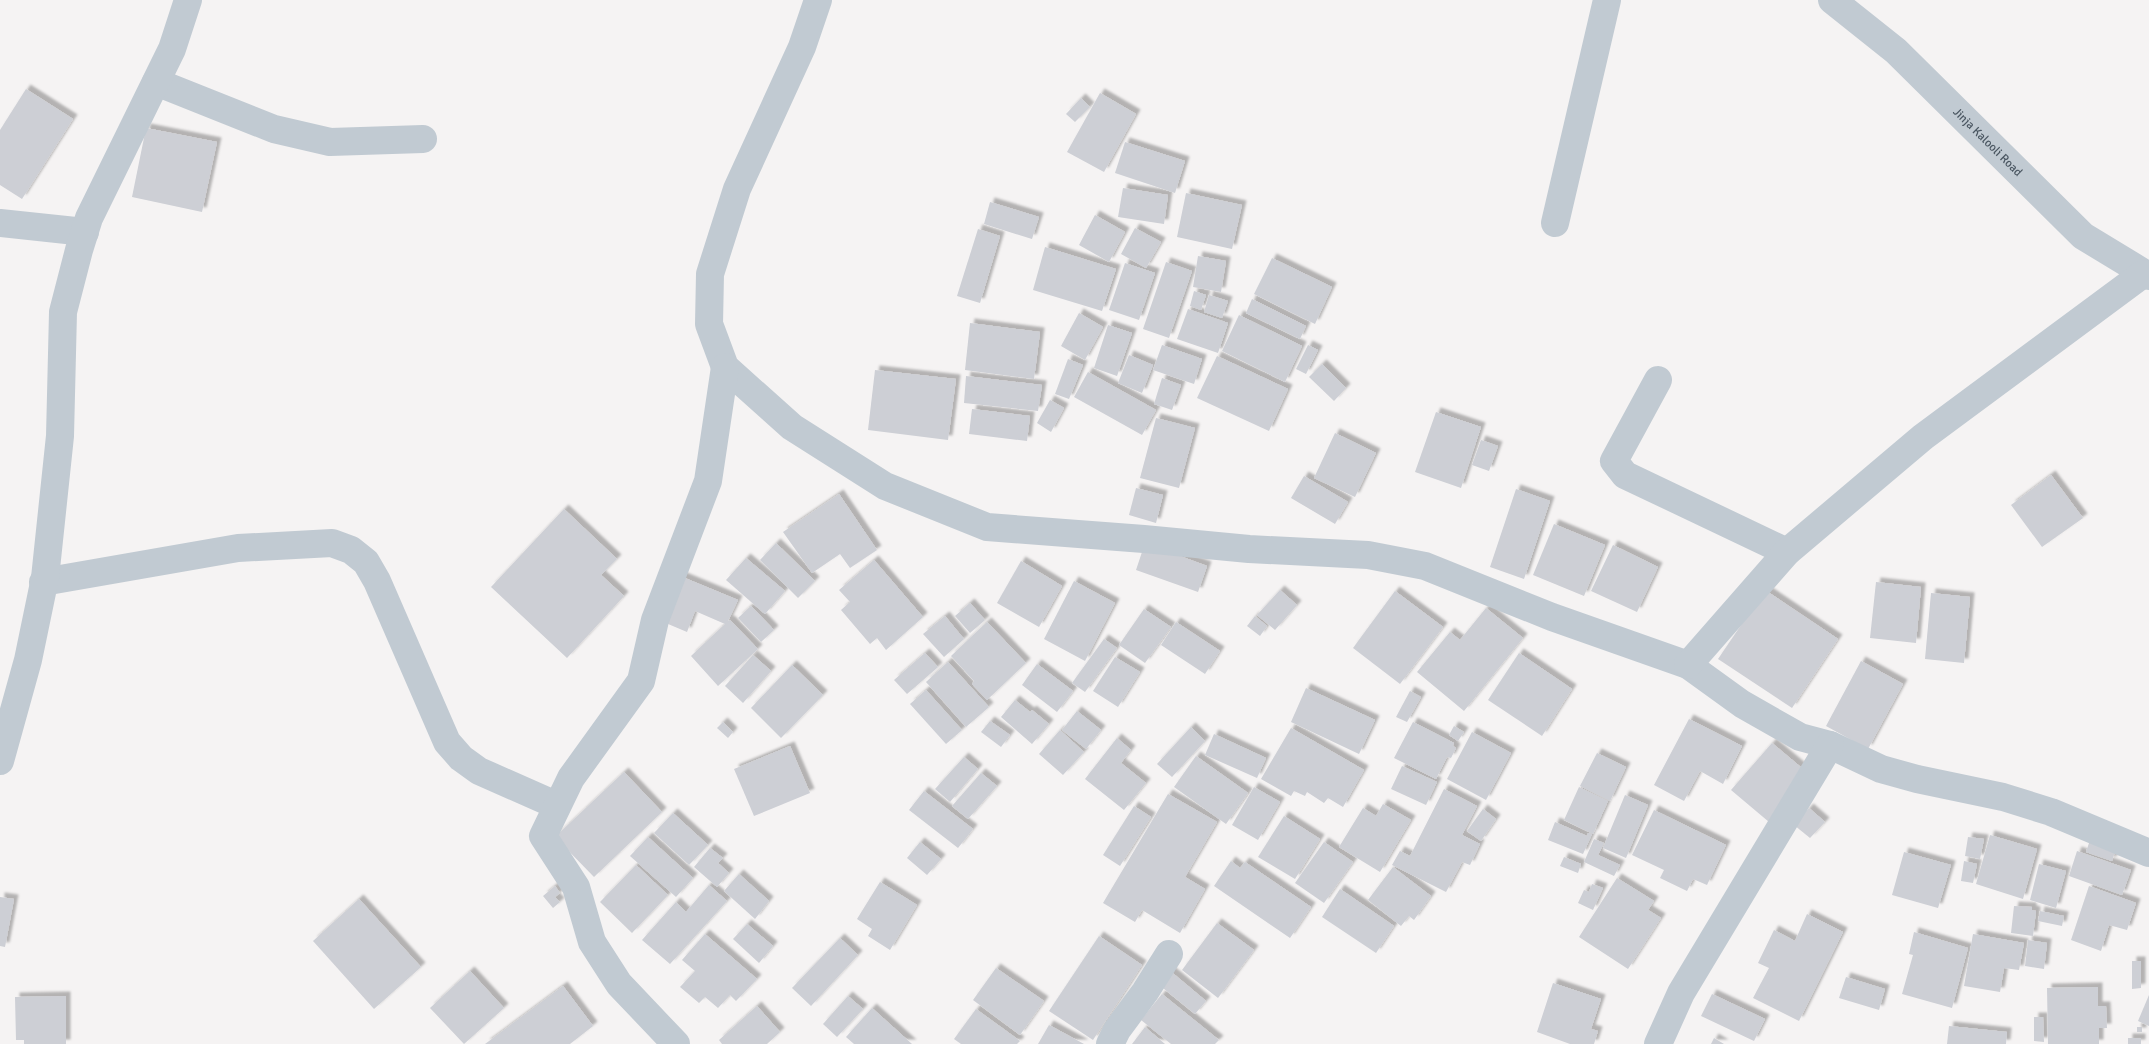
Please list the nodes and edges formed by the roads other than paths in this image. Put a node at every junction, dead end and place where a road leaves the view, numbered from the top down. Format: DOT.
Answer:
graph roads {
  1 [pos="188,0"];
  2 [pos="818,0"];
  3 [pos="1607,0"];
  4 [pos="1832,0"];
  5 [pos="156,82"];
  6 [pos="423,139"];
  7 [pos="0,223"];
  8 [pos="1555,223"];
  9 [pos="85,232"];
  10 [pos="2146,275"];
  11 [pos="725,366"];
  12 [pos="1658,380"];
  13 [pos="1787,552"];
  14 [pos="43,582"];
  15 [pos="1688,665"];
  16 [pos="1830,745"];
  17 [pos="1,752"];
  18 [pos="556,805"];
  19 [pos="2149,853"];
  20 [pos="1169,954"];
  21 [pos="676,1044"];
  22 [pos="1110,1044"];
  23 [pos="1658,1044"];
  1 -- 5 [label="street"];
  2 -- 11 [label="street"];
  3 -- 8 [label="street"];
  4 -- 10 [label="street, Jinja Kalooli Road"];
  5 -- 6 [label="street"];
  5 -- 9 [label="street"];
  7 -- 9 [label="street"];
  9 -- 14 [label="street"];
  10 -- 13 [label="street"];
  11 -- 15 [label="street"];
  11 -- 18 [label="street"];
  12 -- 13 [label="street"];
  13 -- 15 [label="street"];
  14 -- 17 [label="street"];
  14 -- 18 [label="street"];
  15 -- 16 [label="street"];
  16 -- 19 [label="street"];
  16 -- 23 [label="street"];
  18 -- 21 [label="street"];
  20 -- 22 [label="street"];
}
